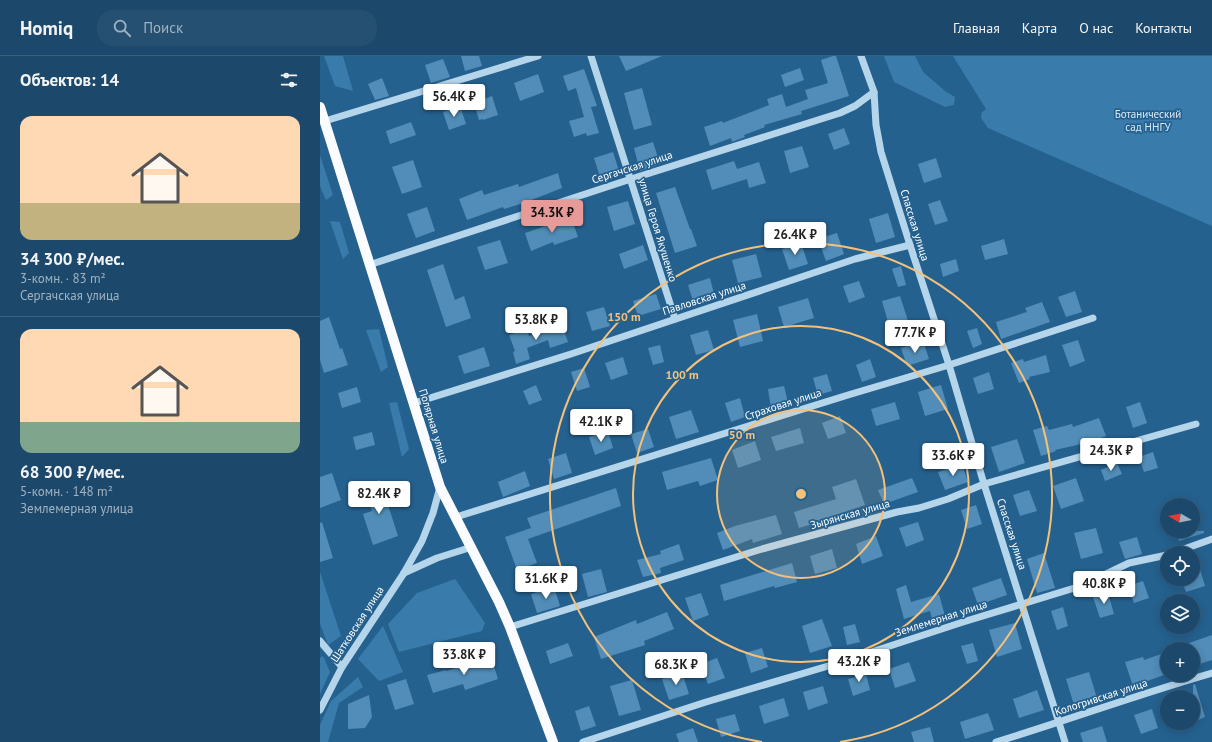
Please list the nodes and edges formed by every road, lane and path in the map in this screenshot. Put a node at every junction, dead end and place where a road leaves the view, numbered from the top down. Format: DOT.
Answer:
graph roads {
  1 [pos="538,56"];
  2 [pos="591,56"];
  3 [pos="861,56"];
  4 [pos="874,92"];
  5 [pos="320,107"];
  6 [pos="325,121"];
  7 [pos="631,179"];
  8 [pos="910,245"];
  9 [pos="370,265"];
  10 [pos="1093,318"];
  11 [pos="675,319"];
  12 [pos="949,365"];
  13 [pos="414,403"];
  14 [pos="1196,424"];
  15 [pos="984,484"];
  16 [pos="440,487"];
  17 [pos="456,518"];
  18 [pos="1212,539"];
  19 [pos="1192,546"];
  20 [pos="472,547"];
  21 [pos="1160,556"];
  22 [pos="404,573"];
  23 [pos="1023,604"];
  24 [pos="510,627"];
  25 [pos="320,641"];
  26 [pos="342,667"];
  27 [pos="1212,673"];
  28 [pos="320,710"];
  29 [pos="1059,723"];
  30 [pos="553,742"];
  31 [pos="583,742"];
  32 [pos="996,742"];
  33 [pos="1065,742"];
  1 -- 6 [label="street"];
  2 -- 7 [label="street, улица Героя Якушенко"];
  3 -- 4 [label="street, Спасская улица"];
  4 -- 7 [label="street, Сергачская улица"];
  4 -- 8 [label="street, Спасская улица"];
  5 -- 6 [label="main road, Полярная улица"];
  6 -- 9 [label="main road, Полярная улица"];
  7 -- 9 [label="street, Сергачская улица"];
  7 -- 11 [label="street, улица Героя Якушенко"];
  8 -- 11 [label="street, Павловская улица"];
  8 -- 12 [label="street, Спасская улица"];
  9 -- 13 [label="main road, Полярная улица"];
  10 -- 12 [label="street, Страховая улица"];
  11 -- 13 [label="street, Павловская улица"];
  12 -- 15 [label="street, Спасская улица"];
  12 -- 17 [label="street, Страховая улица"];
  13 -- 16 [label="main road, Полярная улица"];
  14 -- 15 [label="street, Зырянская улица"];
  15 -- 23 [label="street, Спасская улица"];
  15 -- 24 [label="street, Зырянская улица"];
  16 -- 17 [label="main road, Полярная улица"];
  16 -- 22 [label="street, Шатковская улица"];
  17 -- 20 [label="main road, Полярная улица"];
  18 -- 19 [label="street"];
  20 -- 22 [label="street"];
  20 -- 24 [label="main road, Полярная улица"];
  21 -- 23 [label="street, Землемерная улица"];
  22 -- 26 [label="street, Шатковская улица"];
  23 -- 29 [label="street, Спасская улица"];
  23 -- 31 [label="street, Землемерная улица"];
  24 -- 30 [label="main road, Полярная улица"];
  25 -- 26 [label="street"];
  26 -- 28 [label="street, Шатковская улица"];
  27 -- 29 [label="street, Кологривская улица"];
  29 -- 32 [label="street, Кологривская улица"];
  29 -- 33 [label="street, Спасская улица"];
}
